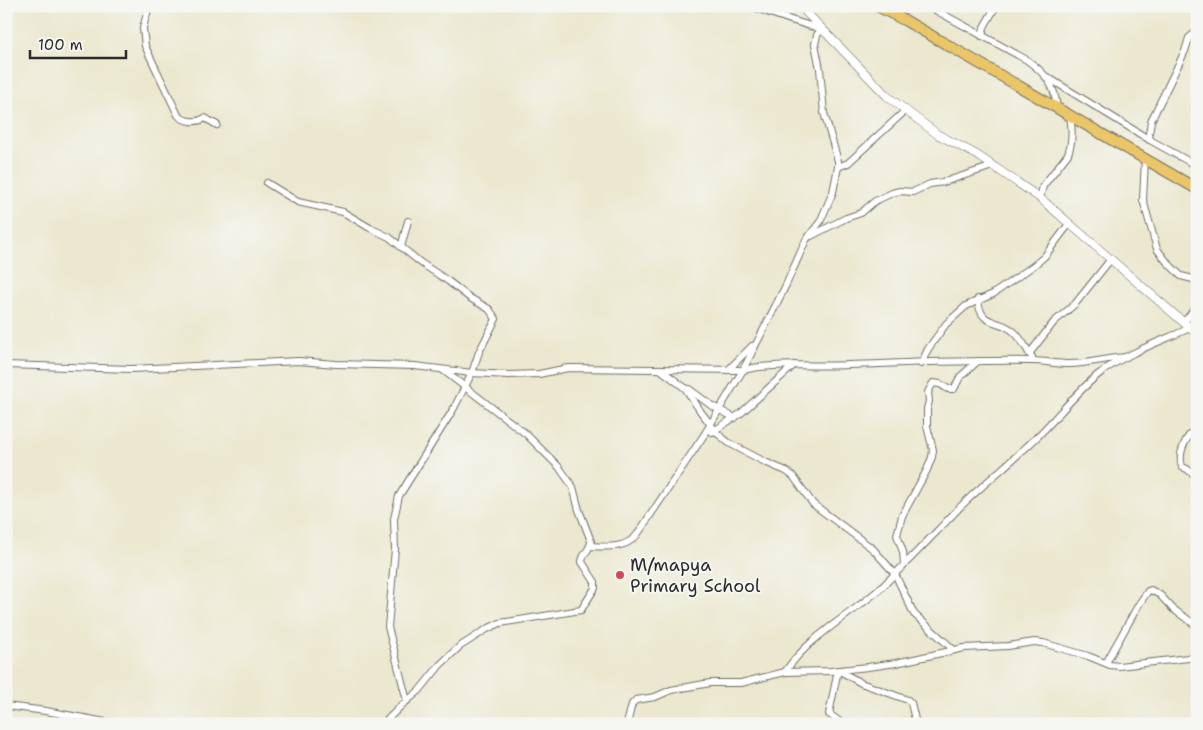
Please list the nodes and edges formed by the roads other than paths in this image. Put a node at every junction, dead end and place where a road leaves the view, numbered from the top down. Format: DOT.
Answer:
graph roads {
  1 [pos="150,6"];
  2 [pos="751,6"];
  3 [pos="800,6"];
  4 [pos="877,6"];
  5 [pos="928,6"];
  6 [pos="996,6"];
  7 [pos="822,29"];
  8 [pos="1197,31"];
  9 [pos="982,36"];
  10 [pos="1047,77"];
  11 [pos="1057,109"];
  12 [pos="905,111"];
  13 [pos="1070,116"];
  14 [pos="217,124"];
  15 [pos="1150,140"];
  16 [pos="1145,159"];
  17 [pos="993,166"];
  18 [pos="1197,166"];
  19 [pos="838,167"];
  20 [pos="267,183"];
  21 [pos="1197,189"];
  22 [pos="1040,198"];
  23 [pos="408,221"];
  24 [pos="1069,224"];
  25 [pos="806,240"];
  26 [pos="401,247"];
  27 [pos="1111,259"];
  28 [pos="1197,280"];
  29 [pos="978,300"];
  30 [pos="1197,306"];
  31 [pos="1184,322"];
  32 [pos="1194,331"];
  33 [pos="756,342"];
  34 [pos="1030,354"];
  35 [pos="1126,357"];
  36 [pos="1035,361"];
  37 [pos="978,362"];
  38 [pos="920,364"];
  39 [pos="6,365"];
  40 [pos="794,365"];
  41 [pos="660,369"];
  42 [pos="442,370"];
  43 [pos="728,370"];
  44 [pos="743,370"];
  45 [pos="472,373"];
  46 [pos="464,388"];
  47 [pos="685,388"];
  48 [pos="719,410"];
  49 [pos="735,418"];
  50 [pos="1197,426"];
  51 [pos="713,427"];
  52 [pos="1197,477"];
  53 [pos="590,546"];
  54 [pos="904,564"];
  55 [pos="895,574"];
  56 [pos="1197,626"];
  57 [pos="954,650"];
  58 [pos="1197,657"];
  59 [pos="1106,663"];
  60 [pos="838,670"];
  61 [pos="786,672"];
  62 [pos="407,701"];
  63 [pos="6,706"];
  64 [pos="116,724"];
  65 [pos="383,724"];
  66 [pos="627,724"];
  67 [pos="843,724"];
  68 [pos="916,724"];
  1 -- 14 [label="street"];
  2 -- 7 [label="street"];
  3 -- 7 [label="street"];
  4 -- 11 [label="main road"];
  5 -- 9 [label="street"];
  6 -- 9 [label="street"];
  7 -- 12 [label="street"];
  7 -- 19 [label="street"];
  8 -- 15 [label="street"];
  9 -- 10 [label="street"];
  10 -- 11 [label="street"];
  10 -- 15 [label="street"];
  11 -- 13 [label="main road"];
  12 -- 17 [label="street"];
  12 -- 19 [label="street"];
  13 -- 16 [label="main road"];
  13 -- 22 [label="street"];
  15 -- 18 [label="street"];
  16 -- 21 [label="main road"];
  16 -- 28 [label="street"];
  17 -- 22 [label="street"];
  17 -- 25 [label="street"];
  19 -- 25 [label="street"];
  20 -- 26 [label="street"];
  22 -- 24 [label="street"];
  23 -- 26 [label="street"];
  24 -- 27 [label="street"];
  24 -- 29 [label="street"];
  25 -- 33 [label="street"];
  26 -- 45 [label="street"];
  27 -- 31 [label="street"];
  27 -- 34 [label="street"];
  29 -- 34 [label="street"];
  29 -- 38 [label="street"];
  30 -- 31 [label="street"];
  31 -- 32 [label="street"];
  32 -- 35 [label="street"];
  33 -- 43 [label="street"];
  33 -- 44 [label="street"];
  34 -- 36 [label="street"];
  35 -- 36 [label="street"];
  35 -- 54 [label="street"];
  36 -- 37 [label="street"];
  37 -- 38 [label="street"];
  37 -- 54 [label="street"];
  38 -- 40 [label="street"];
  39 -- 42 [label="street"];
  40 -- 44 [label="street"];
  40 -- 49 [label="street"];
  41 -- 43 [label="street"];
  41 -- 45 [label="street"];
  41 -- 47 [label="street"];
  42 -- 45 [label="street"];
  42 -- 46 [label="street"];
  43 -- 44 [label="street"];
  44 -- 48 [label="street"];
  45 -- 46 [label="street"];
  46 -- 53 [label="street"];
  46 -- 62 [label="street"];
  47 -- 48 [label="street"];
  47 -- 51 [label="street"];
  48 -- 49 [label="street"];
  48 -- 51 [label="street"];
  49 -- 51 [label="street"];
  50 -- 52 [label="street"];
  51 -- 53 [label="street"];
  51 -- 55 [label="street"];
  53 -- 62 [label="street"];
  54 -- 55 [label="street"];
  55 -- 57 [label="street"];
  55 -- 61 [label="street"];
  56 -- 59 [label="street"];
  57 -- 59 [label="street"];
  57 -- 60 [label="street"];
  58 -- 59 [label="street"];
  60 -- 61 [label="street"];
  60 -- 67 [label="street"];
  60 -- 68 [label="street"];
  61 -- 66 [label="street"];
  62 -- 65 [label="street"];
  63 -- 64 [label="street"];
}
